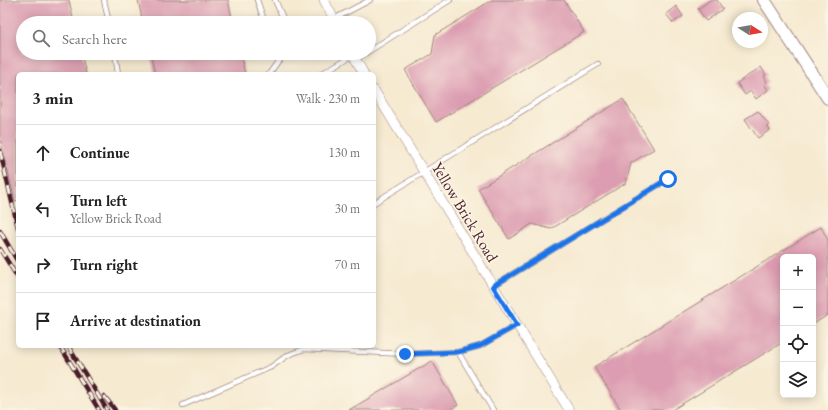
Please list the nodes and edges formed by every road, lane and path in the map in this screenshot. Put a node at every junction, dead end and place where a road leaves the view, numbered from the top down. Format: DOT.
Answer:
graph roads {
  1 [pos="104,0"];
  2 [pos="257,0"];
  3 [pos="275,0"];
  4 [pos="324,0"];
  5 [pos="370,0"];
  6 [pos="450,0"];
  7 [pos="764,0"];
  8 [pos="107,16"];
  9 [pos="263,16"];
  10 [pos="282,16"];
  11 [pos="332,16"];
  12 [pos="345,16"];
  13 [pos="376,47"];
  14 [pos="116,60"];
  15 [pos="279,60"];
  16 [pos="346,60"];
  17 [pos="355,60"];
  18 [pos="598,64"];
  19 [pos="118,72"];
  20 [pos="270,72"];
  21 [pos="325,72"];
  22 [pos="363,72"];
  23 [pos="376,93"];
  24 [pos="828,98"];
  25 [pos="424,173"];
  26 [pos="668,179"];
  27 [pos="376,202"];
  28 [pos="493,286"];
  29 [pos="517,325"];
  30 [pos="458,352"];
  31 [pos="183,405"];
  32 [pos="493,410"];
  33 [pos="569,410"];
  1 -- 8 [label="lane"];
  2 -- 9 [label="lane"];
  3 -- 10 [label="lane"];
  4 -- 11 [label="street"];
  5 -- 12 [label="lane"];
  6 -- 13 [label="lane"];
  7 -- 24 [label="main road"];
  14 -- 19 [label="lane"];
  15 -- 20 [label="lane"];
  16 -- 21 [label="lane"];
  17 -- 22 [label="street"];
  18 -- 25 [label="lane"];
  23 -- 25 [label="street, Yellow Brick Road"];
  25 -- 27 [label="lane"];
  25 -- 28 [label="street, Yellow Brick Road"];
  26 -- 28 [label="lane"];
  28 -- 29 [label="street, Yellow Brick Road"];
  29 -- 30 [label="lane"];
  29 -- 33 [label="street, Yellow Brick Road"];
  30 -- 31 [label="lane"];
  30 -- 32 [label="lane"];
}
